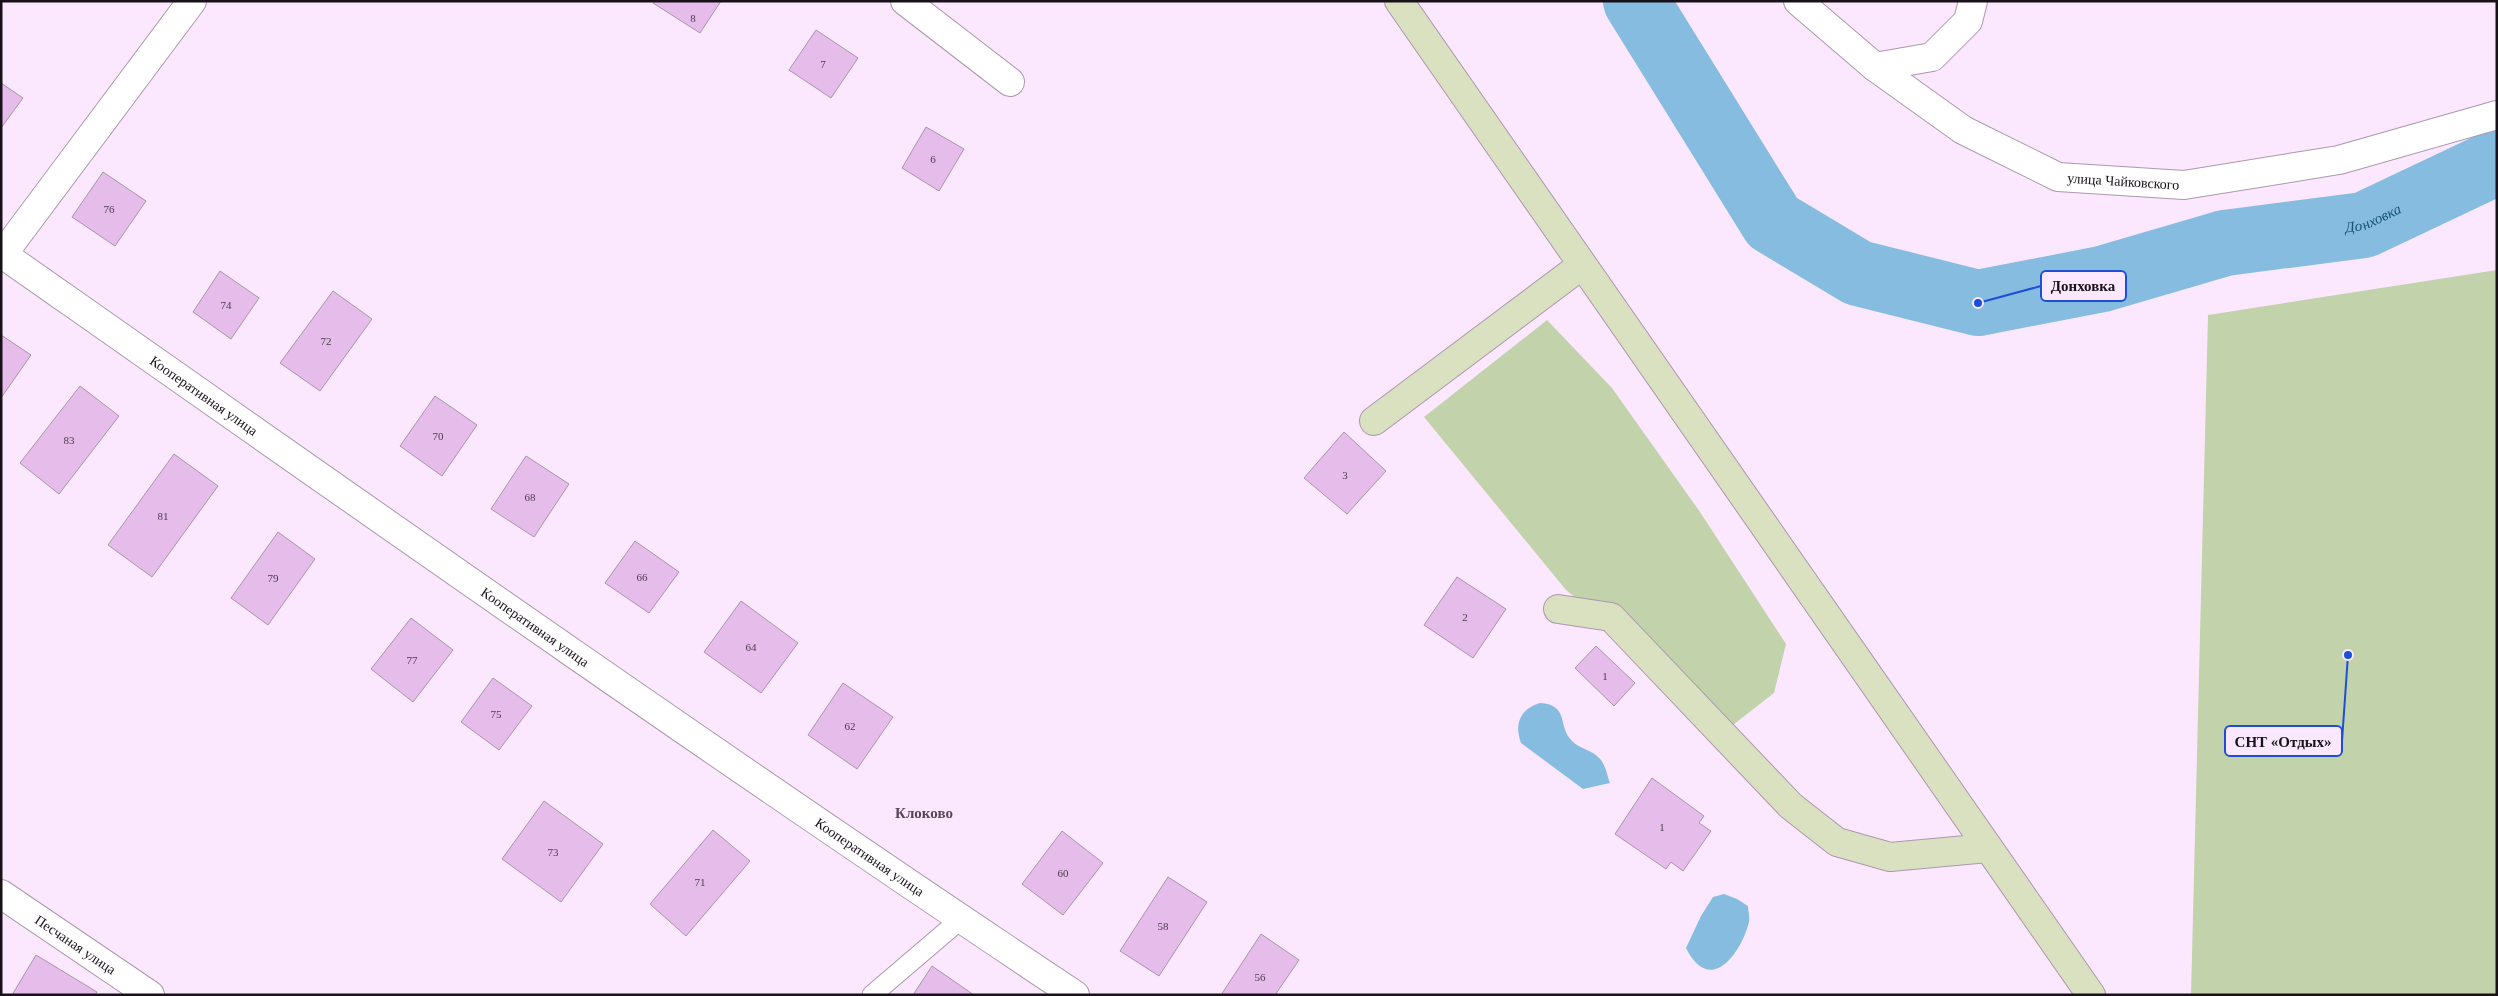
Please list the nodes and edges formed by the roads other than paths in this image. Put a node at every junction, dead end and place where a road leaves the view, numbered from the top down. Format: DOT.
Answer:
graph roads {
  1 [pos="192,1"];
  2 [pos="906,1"];
  3 [pos="1399,1"];
  4 [pos="1798,1"];
  5 [pos="1972,1"];
  6 [pos="1875,67"];
  7 [pos="1010,82"];
  8 [pos="2497,116"];
  9 [pos="2,254"];
  10 [pos="1582,265"];
  11 [pos="1374,421"];
  12 [pos="1558,609"];
  13 [pos="1988,848"];
  14 [pos="1,894"];
  15 [pos="961,919"];
  16 [pos="150,995"];
  17 [pos="872,995"];
  18 [pos="1075,995"];
  19 [pos="2091,995"];
  1 -- 9 [label="street"];
  2 -- 7 [label="street"];
  3 -- 10 [label="street"];
  4 -- 6 [label="street, улица Чайковского"];
  5 -- 6 [label="street"];
  6 -- 8 [label="street, улица Чайковского"];
  9 -- 15 [label="street, Кооперативная улица"];
  10 -- 11 [label="street"];
  10 -- 13 [label="street"];
  12 -- 13 [label="street"];
  13 -- 19 [label="street"];
  14 -- 16 [label="street, Песчаная улица"];
  15 -- 17 [label="lane"];
  15 -- 18 [label="street, Кооперативная улица"];
}
